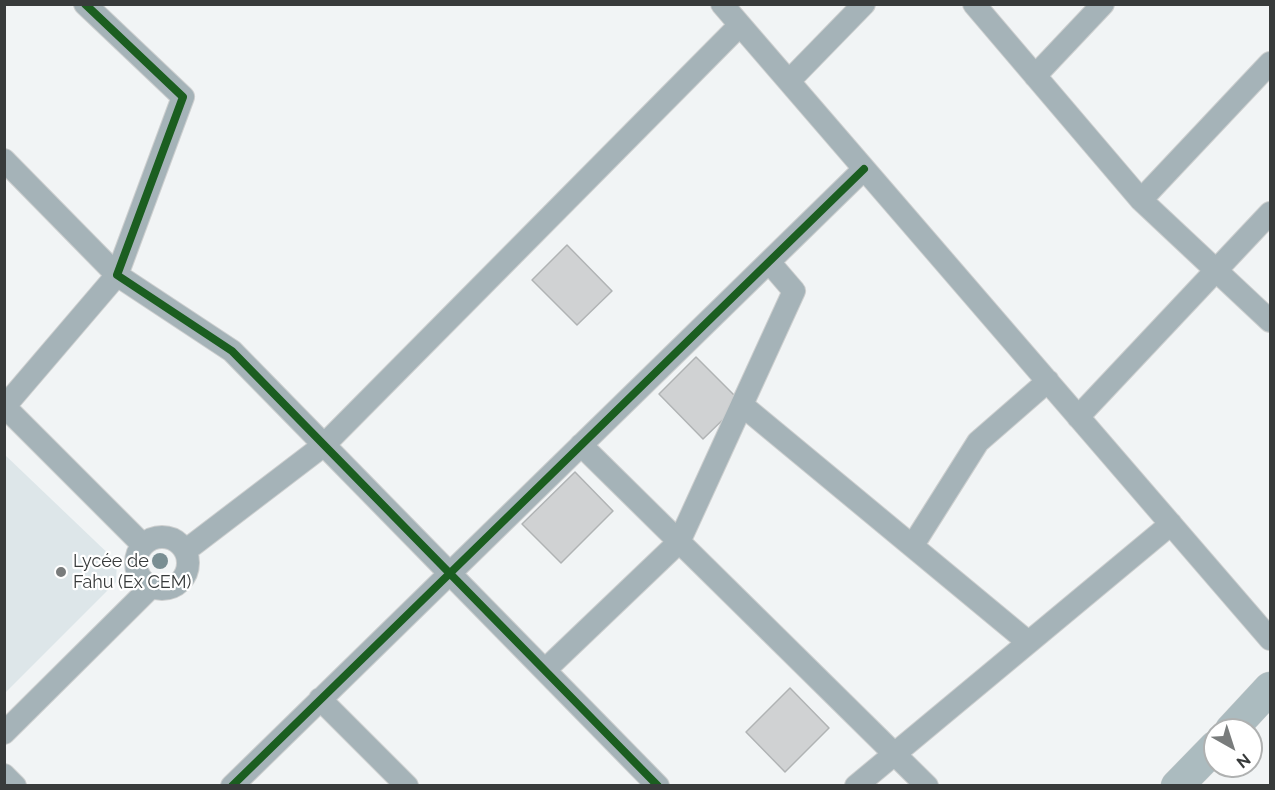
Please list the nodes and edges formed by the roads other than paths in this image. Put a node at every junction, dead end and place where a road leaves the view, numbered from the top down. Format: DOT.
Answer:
graph roads {
  1 [pos="85,4"];
  2 [pos="722,4"];
  3 [pos="864,4"];
  4 [pos="974,4"];
  5 [pos="1103,4"];
  6 [pos="740,25"];
  7 [pos="1270,63"];
  8 [pos="1035,76"];
  9 [pos="789,81"];
  10 [pos="4,160"];
  11 [pos="864,169"];
  12 [pos="1141,200"];
  13 [pos="1270,213"];
  14 [pos="769,262"];
  15 [pos="1216,270"];
  16 [pos="117,275"];
  17 [pos="1270,321"];
  18 [pos="1048,381"];
  19 [pos="742,405"];
  20 [pos="5,406"];
  21 [pos="1078,417"];
  22 [pos="324,445"];
  23 [pos="581,445"];
  24 [pos="1171,524"];
  25 [pos="679,542"];
  26 [pos="143,545"];
  27 [pos="913,545"];
  28 [pos="185,551"];
  29 [pos="450,573"];
  30 [pos="151,587"];
  31 [pos="1270,639"];
  32 [pos="1028,642"];
  33 [pos="546,670"];
  34 [pos="1270,688"];
  35 [pos="320,699"];
  36 [pos="1242,718"];
  37 [pos="4,733"];
  38 [pos="894,753"];
  39 [pos="4,775"];
  40 [pos="15,786"];
  41 [pos="232,786"];
  42 [pos="406,786"];
  43 [pos="658,786"];
  44 [pos="856,786"];
  45 [pos="927,786"];
  1 -- 16 [label="street"];
  2 -- 6 [label="street"];
  3 -- 9 [label="street"];
  4 -- 8 [label="street"];
  5 -- 8 [label="street"];
  6 -- 9 [label="street"];
  6 -- 22 [label="street"];
  7 -- 12 [label="street"];
  8 -- 12 [label="street"];
  9 -- 11 [label="street"];
  10 -- 16 [label="street"];
  11 -- 14 [label="street"];
  11 -- 18 [label="street"];
  12 -- 15 [label="street"];
  13 -- 15 [label="street"];
  14 -- 19 [label="street"];
  14 -- 23 [label="street"];
  15 -- 17 [label="street"];
  15 -- 21 [label="street"];
  16 -- 20 [label="street"];
  16 -- 22 [label="street"];
  18 -- 21 [label="street"];
  18 -- 27 [label="street"];
  19 -- 25 [label="street"];
  19 -- 27 [label="street"];
  20 -- 26 [label="street"];
  21 -- 24 [label="street"];
  22 -- 28 [label="street"];
  22 -- 29 [label="street"];
  23 -- 25 [label="street"];
  23 -- 29 [label="street"];
  24 -- 31 [label="street"];
  24 -- 32 [label="street"];
  25 -- 33 [label="street"];
  25 -- 38 [label="street"];
  26 -- 28 [label="street"];
  26 -- 30 [label="street"];
  27 -- 32 [label="street"];
  28 -- 30 [label="street"];
  29 -- 33 [label="street"];
  29 -- 35 [label="street"];
  30 -- 37 [label="street"];
  32 -- 38 [label="street"];
  33 -- 43 [label="street"];
  34 -- 36 [label="street"];
  35 -- 41 [label="street"];
  35 -- 42 [label="street"];
  38 -- 44 [label="street"];
  38 -- 45 [label="street"];
  39 -- 40 [label="street"];
}
